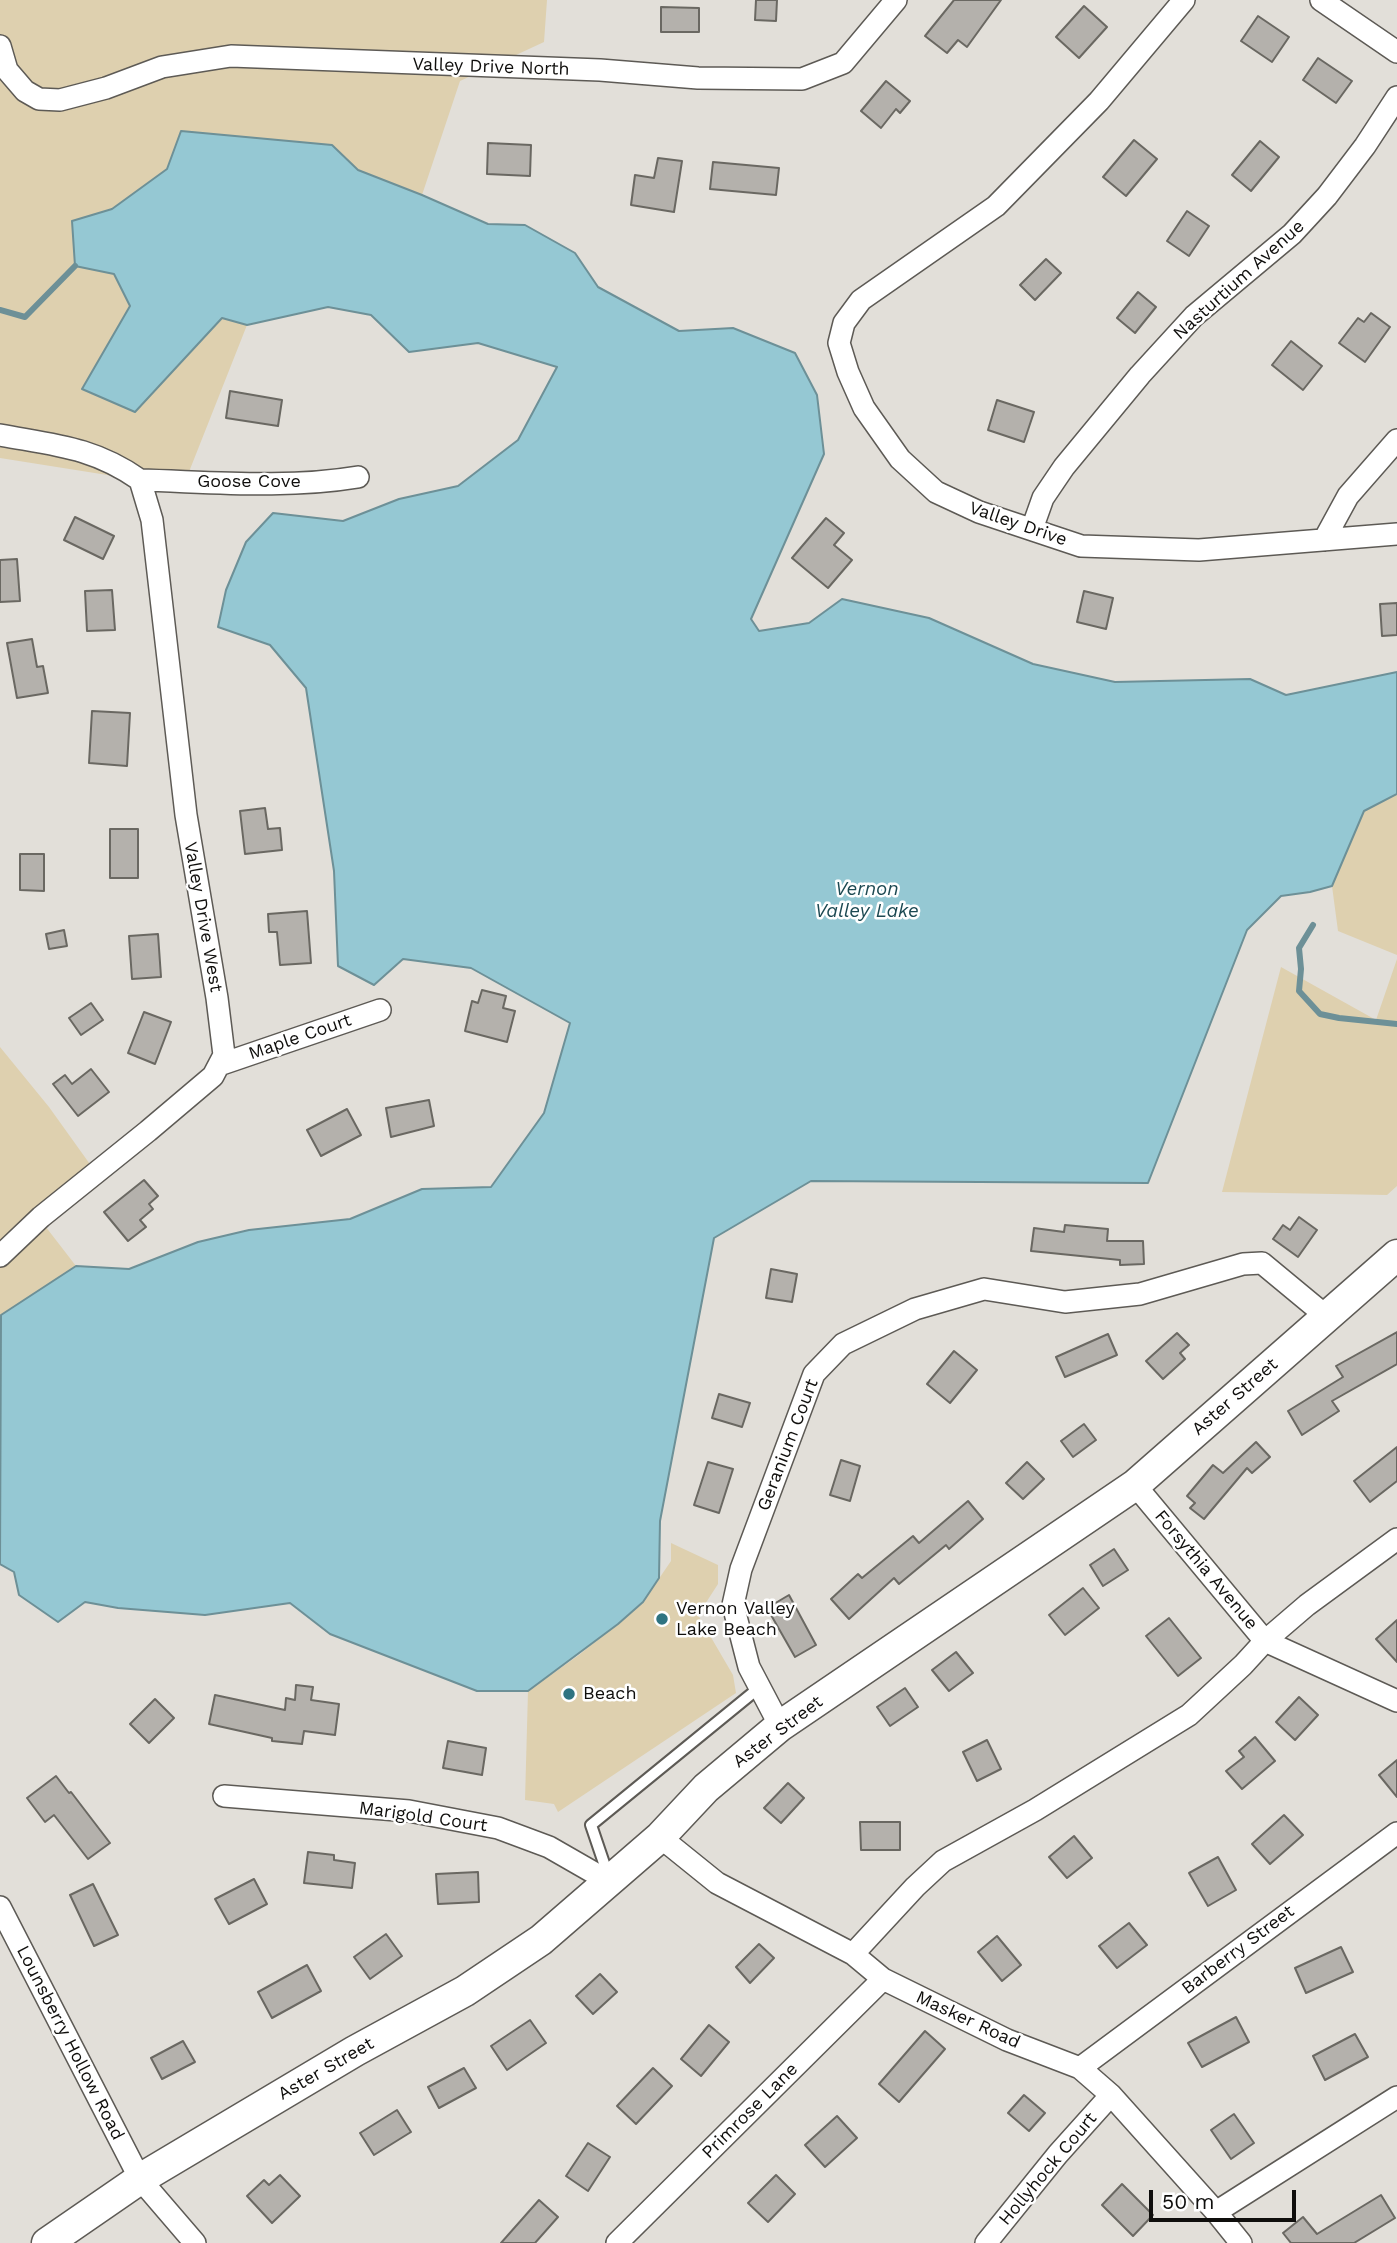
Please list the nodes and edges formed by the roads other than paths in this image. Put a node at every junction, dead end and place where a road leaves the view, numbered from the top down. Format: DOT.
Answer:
graph roads {
  1 [pos="896,0"];
  2 [pos="1184,0"];
  3 [pos="1321,0"];
  4 [pos="0,46"];
  5 [pos="1397,52"];
  6 [pos="1397,97"];
  7 [pos="0,435"];
  8 [pos="1397,440"];
  9 [pos="358,477"];
  10 [pos="139,480"];
  11 [pos="1032,529"];
  12 [pos="1397,534"];
  13 [pos="1324,540"];
  14 [pos="380,1010"];
  15 [pos="219,1065"];
  16 [pos="1397,1255"];
  17 [pos="0,1256"];
  18 [pos="1326,1317"];
  19 [pos="1135,1485"];
  20 [pos="1397,1539"];
  21 [pos="1265,1641"];
  22 [pos="760,1687"];
  23 [pos="1397,1701"];
  24 [pos="780,1726"];
  25 [pos="224,1796"];
  26 [pos="1397,1833"];
  27 [pos="660,1837"];
  28 [pos="610,1882"];
  29 [pos="0,1907"];
  30 [pos="853,1954"];
  31 [pos="883,1979"];
  32 [pos="1080,2068"];
  33 [pos="1111,2095"];
  34 [pos="1397,2097"];
  35 [pos="140,2179"];
  36 [pos="1216,2212"];
  37 [pos="47,2243"];
  38 [pos="195,2243"];
  39 [pos="617,2243"];
  40 [pos="986,2243"];
  41 [pos="1241,2243"];
  1 -- 4 [label="street, Valley Drive North"];
  2 -- 11 [label="street, Valley Drive"];
  3 -- 5 [label="street"];
  6 -- 11 [label="street, Nasturtium Avenue"];
  7 -- 10 [label="street"];
  8 -- 13 [label="street"];
  9 -- 10 [label="street, Goose Cove"];
  10 -- 15 [label="street, Valley Drive West"];
  11 -- 13 [label="street, Valley Drive"];
  12 -- 13 [label="street, Valley Drive"];
  14 -- 15 [label="street, Maple Court"];
  15 -- 17 [label="street"];
  16 -- 18 [label="street, Aster Street"];
  18 -- 19 [label="street, Aster Street"];
  18 -- 22 [label="street, Geranium Court"];
  19 -- 21 [label="street, Forsythia Avenue"];
  19 -- 24 [label="street, Aster Street"];
  20 -- 21 [label="street"];
  21 -- 23 [label="street, Forsythia Avenue"];
  21 -- 30 [label="street"];
  22 -- 24 [label="street, Geranium Court"];
  22 -- 28 [label="lane"];
  24 -- 27 [label="street, Aster Street"];
  25 -- 28 [label="street, Marigold Court"];
  26 -- 32 [label="street, Barberry Street"];
  27 -- 28 [label="street, Aster Street"];
  27 -- 30 [label="street, Masker Road"];
  28 -- 35 [label="street, Aster Street"];
  29 -- 35 [label="street, Lounsberry Hollow Road"];
  30 -- 31 [label="street, Masker Road"];
  31 -- 32 [label="street, Masker Road"];
  31 -- 39 [label="street, Primrose Lane"];
  32 -- 33 [label="street, Masker Road"];
  33 -- 36 [label="street, Masker Road"];
  33 -- 40 [label="street, Hollyhock Court"];
  34 -- 36 [label="street"];
  35 -- 37 [label="street, Aster Street"];
  35 -- 38 [label="street, Lounsberry Hollow Road"];
  36 -- 41 [label="street, Masker Road"];
}
